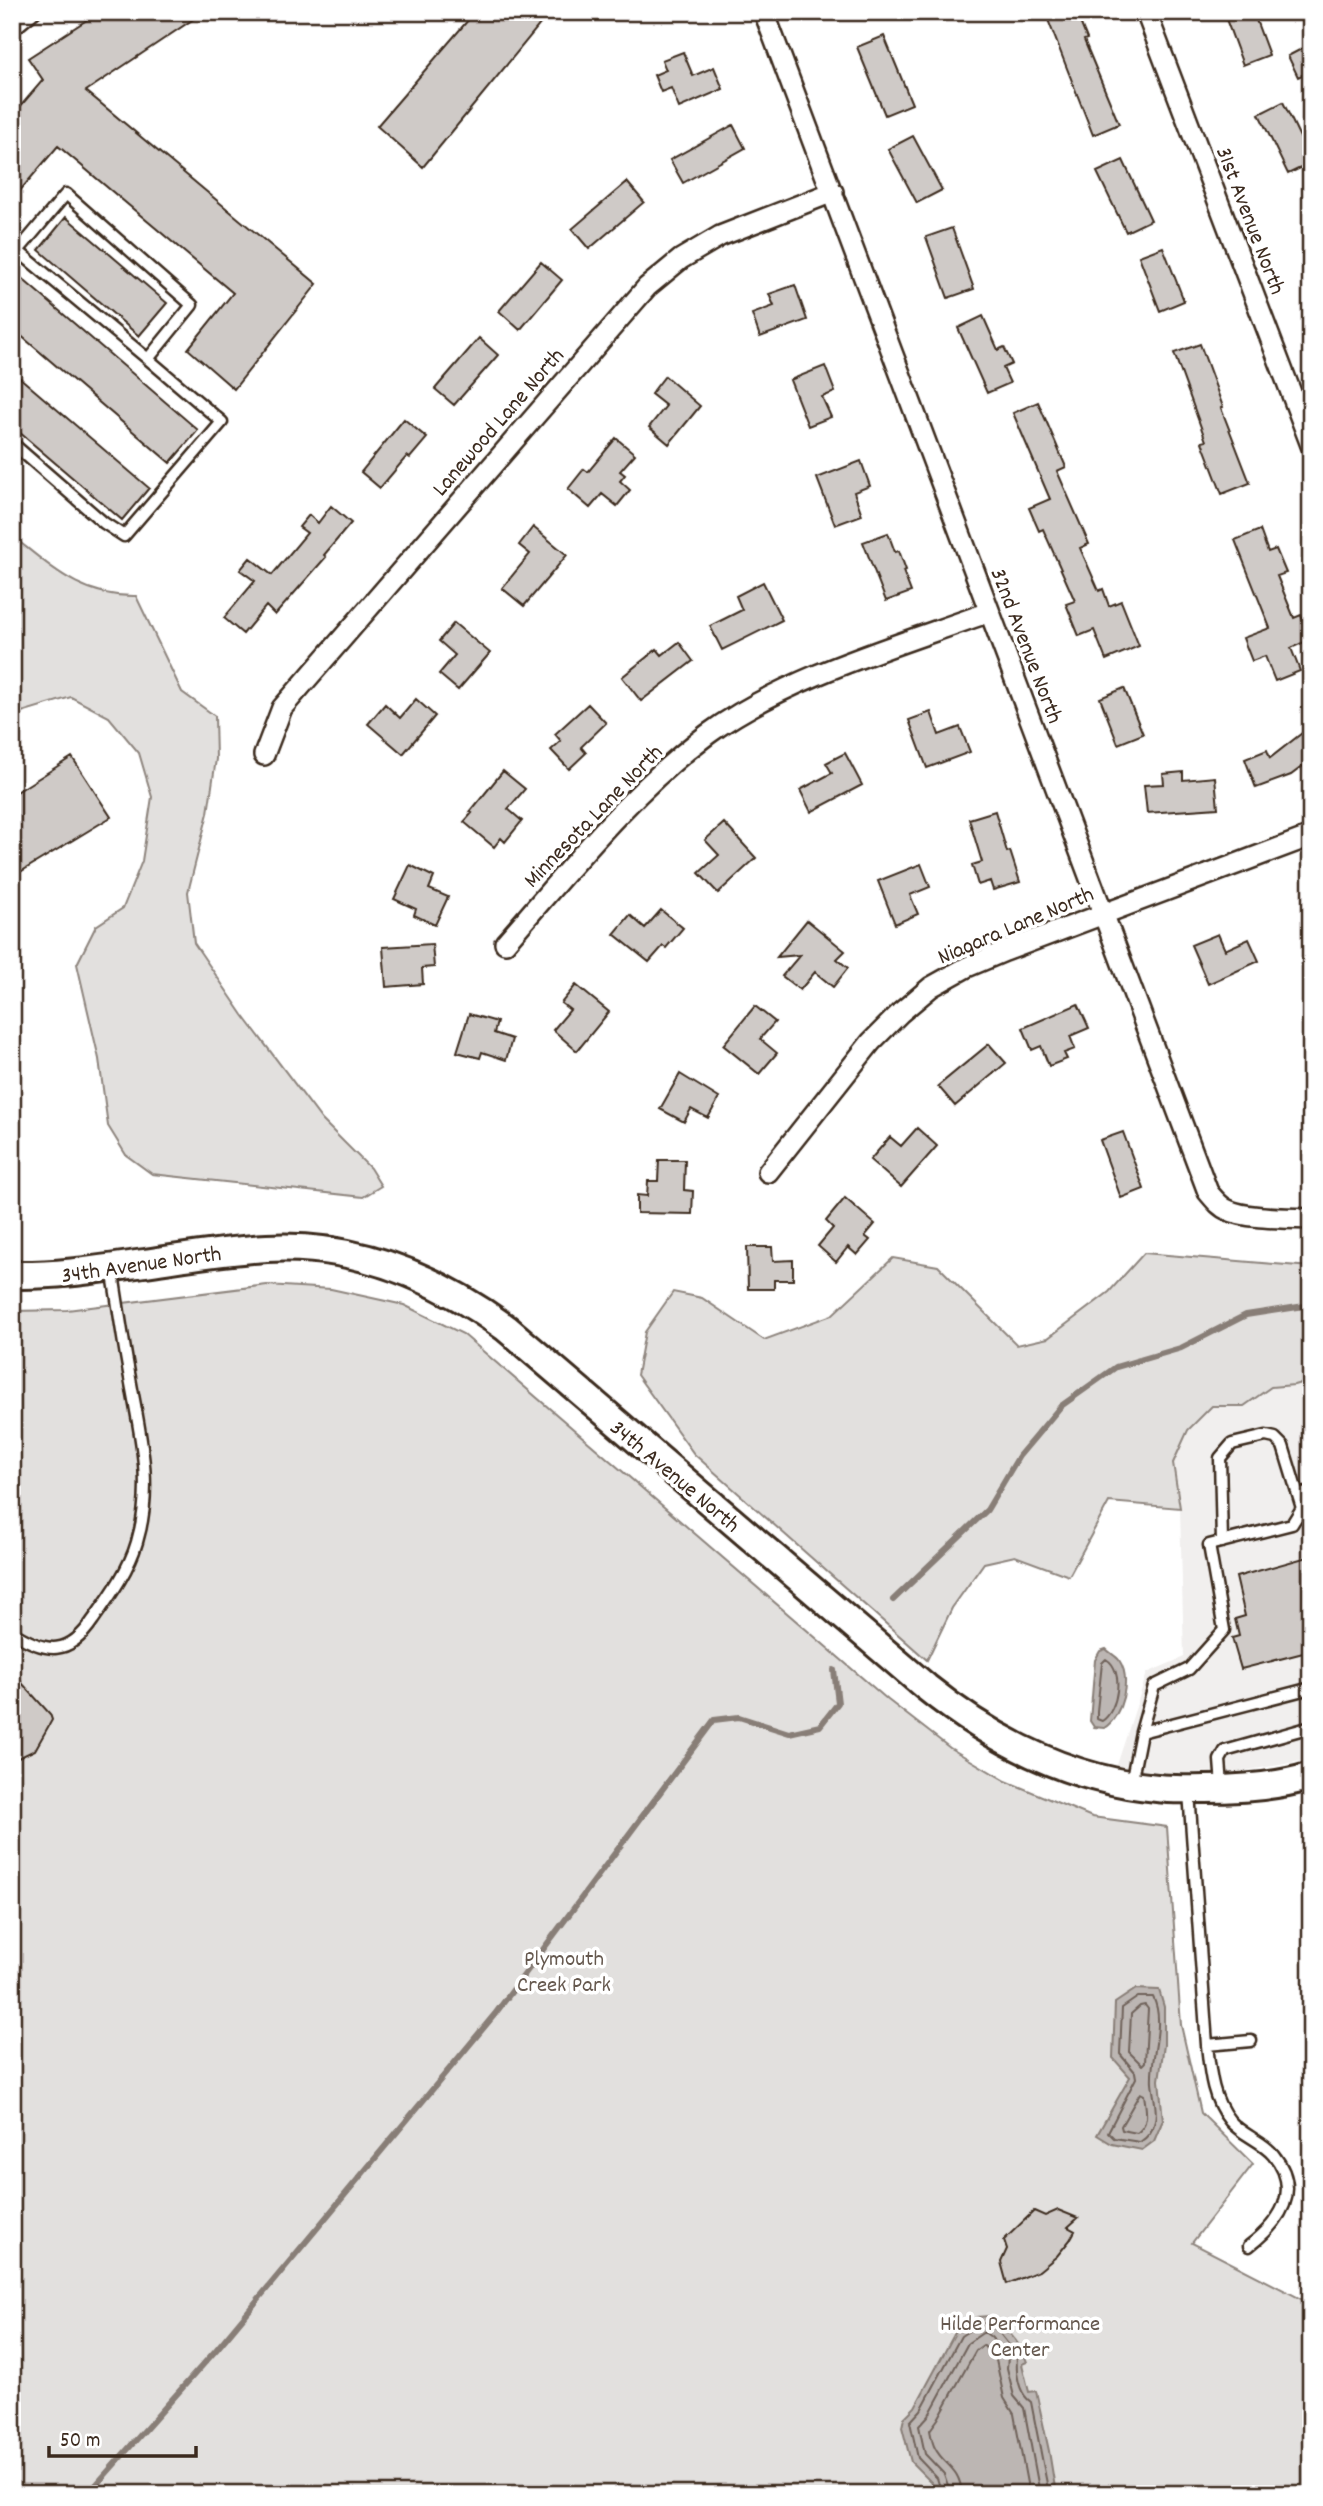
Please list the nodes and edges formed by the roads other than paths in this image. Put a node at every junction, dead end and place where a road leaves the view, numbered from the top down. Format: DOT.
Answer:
graph roads {
  1 [pos="35,12"];
  2 [pos="764,12"];
  3 [pos="1146,12"];
  4 [pos="12,31"];
  5 [pos="833,192"];
  6 [pos="15,255"];
  7 [pos="148,359"];
  8 [pos="12,443"];
  9 [pos="1311,445"];
  10 [pos="989,612"];
  11 [pos="264,755"];
  12 [pos="1311,836"];
  13 [pos="1104,914"];
  14 [pos="505,943"];
  15 [pos="768,1172"];
  16 [pos="1311,1219"];
  17 [pos="112,1267"];
  18 [pos="12,1275"];
  19 [pos="1311,1492"];
  20 [pos="1298,1495"];
  21 [pos="1222,1542"];
  22 [pos="12,1632"];
  23 [pos="1311,1688"];
  24 [pos="1311,1727"];
  25 [pos="1141,1732"];
  26 [pos="1311,1776"];
  27 [pos="1131,1785"];
  28 [pos="1189,1789"];
  29 [pos="1222,1789"];
  30 [pos="1251,2041"];
  31 [pos="1206,2045"];
  32 [pos="1249,2246"];
  1 -- 4 [label="lane"];
  2 -- 5 [label="street, 32nd Avenue North"];
  3 -- 9 [label="street, 31st Avenue North"];
  5 -- 10 [label="street, 32nd Avenue North"];
  5 -- 11 [label="street, Lanewood Lane North"];
  6 -- 7 [label="lane"];
  6 -- 7 [label="lane"];
  7 -- 8 [label="lane"];
  10 -- 13 [label="street, 32nd Avenue North"];
  10 -- 14 [label="street, Minnesota Lane North"];
  12 -- 13 [label="street, Niagara Lane North"];
  13 -- 15 [label="street, Niagara Lane North"];
  13 -- 16 [label="street, 32nd Avenue North"];
  17 -- 18 [label="street, 34th Avenue North"];
  17 -- 22 [label="lane"];
  17 -- 27 [label="street, 34th Avenue North"];
  19 -- 20 [label="lane"];
  20 -- 21 [label="lane"];
  20 -- 21 [label="lane"];
  21 -- 25 [label="lane"];
  23 -- 25 [label="lane"];
  24 -- 29 [label="lane"];
  25 -- 27 [label="lane"];
  26 -- 29 [label="street, 34th Avenue North"];
  27 -- 28 [label="street, 34th Avenue North"];
  28 -- 29 [label="street, 34th Avenue North"];
  28 -- 31 [label="lane"];
  30 -- 31 [label="lane"];
  31 -- 32 [label="lane"];
}
